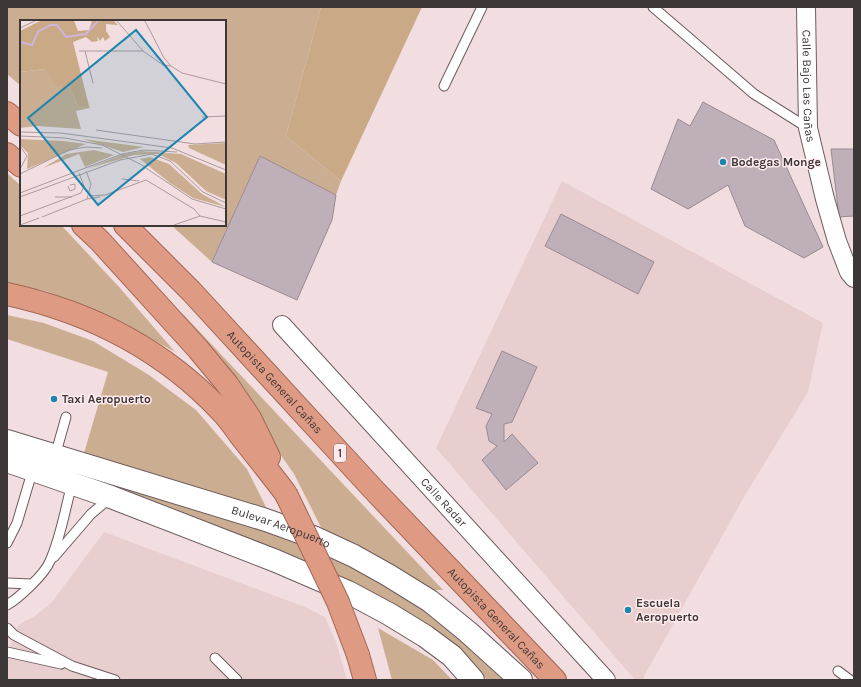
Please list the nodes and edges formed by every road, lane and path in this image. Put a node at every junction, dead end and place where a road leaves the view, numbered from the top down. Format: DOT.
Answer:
graph roads {
  1 [pos="482,7"];
  2 [pos="653,7"];
  3 [pos="806,7"];
  4 [pos="444,86"];
  5 [pos="7,113"];
  6 [pos="20,124"];
  7 [pos="808,128"];
  8 [pos="7,154"];
  9 [pos="20,165"];
  10 [pos="84,226"];
  11 [pos="127,226"];
  12 [pos="837,241"];
  13 [pos="854,249"];
  14 [pos="854,278"];
  15 [pos="7,294"];
  16 [pos="282,325"];
  17 [pos="66,417"];
  18 [pos="7,441"];
  19 [pos="7,461"];
  20 [pos="54,466"];
  21 [pos="286,494"];
  22 [pos="111,497"];
  23 [pos="7,543"];
  24 [pos="50,563"];
  25 [pos="7,582"];
  26 [pos="32,584"];
  27 [pos="7,605"];
  28 [pos="7,628"];
  29 [pos="7,652"];
  30 [pos="215,658"];
  31 [pos="72,666"];
  32 [pos="838,670"];
  33 [pos="115,680"];
  34 [pos="237,680"];
  35 [pos="365,680"];
  36 [pos="473,680"];
  37 [pos="521,680"];
  38 [pos="555,680"];
  39 [pos="606,680"];
  40 [pos="850,680"];
  1 -- 4 [label="lane"];
  2 -- 7 [label="lane"];
  3 -- 7 [label="street, Calle Bajo Las Cañas"];
  5 -- 6 [label="highway"];
  7 -- 12 [label="street, Calle Bajo Las Cañas"];
  8 -- 9 [label="highway"];
  10 -- 21 [label="highway"];
  11 -- 38 [label="highway, Autopista General Cañas / 1"];
  12 -- 13 [label="street"];
  12 -- 14 [label="street, Calle Bajo Las Cañas"];
  15 -- 21 [label="highway"];
  16 -- 39 [label="street, Calle Radar"];
  17 -- 20 [label="lane"];
  18 -- 20 [label="street, Bulevar Aeropuerto"];
  19 -- 20 [label="street, Bulevar Aeropuerto"];
  20 -- 22 [label="street, Bulevar Aeropuerto"];
  20 -- 23 [label="lane"];
  20 -- 24 [label="lane"];
  20 -- 37 [label="street, Bulevar Aeropuerto"];
  21 -- 35 [label="highway, bridge"];
  22 -- 24 [label="lane"];
  22 -- 36 [label="street, Bulevar Aeropuerto"];
  24 -- 26 [label="lane"];
  25 -- 26 [label="lane"];
  26 -- 27 [label="lane"];
  28 -- 31 [label="lane"];
  29 -- 31 [label="lane"];
  30 -- 34 [label="lane"];
  31 -- 33 [label="lane"];
  32 -- 40 [label="lane"];
}
